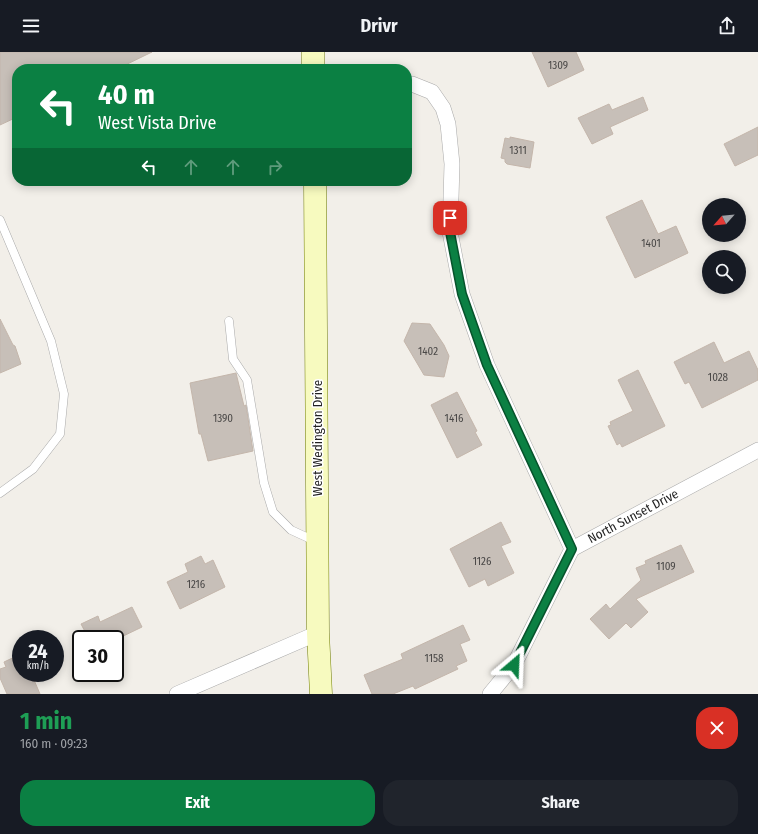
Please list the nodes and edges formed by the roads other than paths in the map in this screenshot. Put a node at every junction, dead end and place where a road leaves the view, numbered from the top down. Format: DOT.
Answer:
graph roads {
  1 [pos="313,52"];
  2 [pos="313,64"];
  3 [pos="412,84"];
  4 [pos="315,186"];
  5 [pos="0,220"];
  6 [pos="229,321"];
  7 [pos="758,450"];
  8 [pos="0,493"];
  9 [pos="318,542"];
  10 [pos="572,549"];
  11 [pos="318,633"];
  12 [pos="177,694"];
  13 [pos="321,694"];
  14 [pos="490,694"];
  1 -- 2 [label="main road"];
  3 -- 10 [label="street"];
  4 -- 9 [label="main road, West Wedington Drive"];
  5 -- 8 [label="lane"];
  6 -- 9 [label="lane"];
  7 -- 10 [label="street, North Sunset Drive"];
  9 -- 11 [label="main road, West Wedington Drive"];
  10 -- 14 [label="street, North Sunset Drive"];
  11 -- 12 [label="street"];
  11 -- 13 [label="main road, West Wedington Drive"];
}
